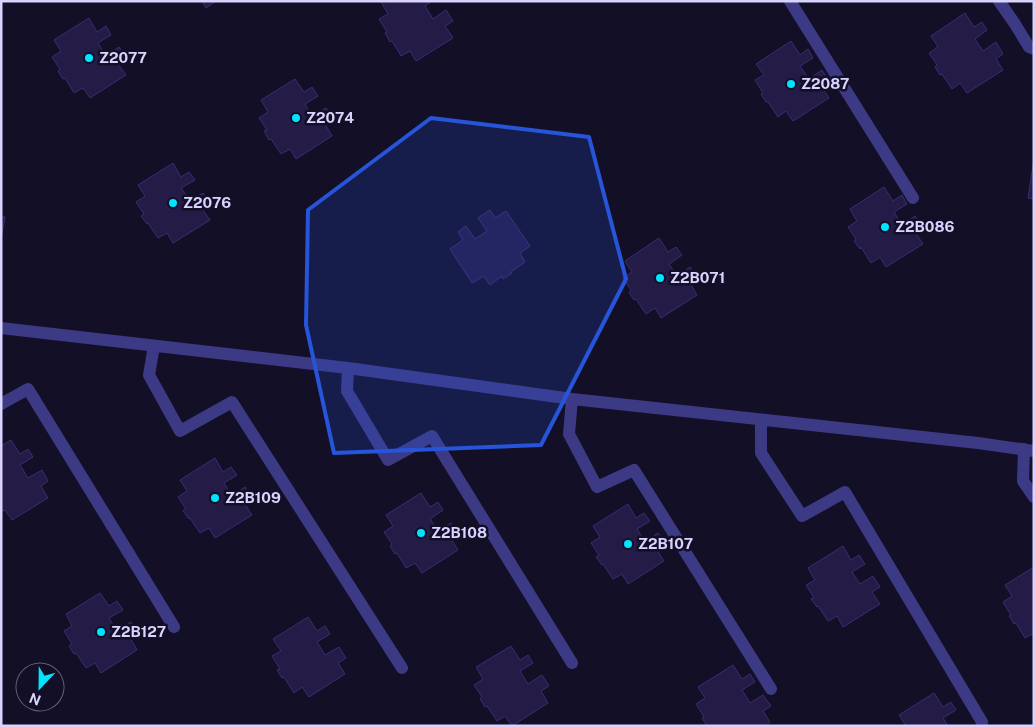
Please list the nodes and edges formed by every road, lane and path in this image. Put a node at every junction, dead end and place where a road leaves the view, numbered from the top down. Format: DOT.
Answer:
graph roads {
  1 [pos="790,1"];
  2 [pos="999,1"];
  3 [pos="1034,49"];
  4 [pos="913,198"];
  5 [pos="1,328"];
  6 [pos="154,346"];
  7 [pos="348,368"];
  8 [pos="572,399"];
  9 [pos="1,404"];
  10 [pos="761,420"];
  11 [pos="1029,450"];
  12 [pos="1034,497"];
  13 [pos="174,627"];
  14 [pos="572,663"];
  15 [pos="402,668"];
  16 [pos="771,688"];
  17 [pos="982,722"];
  1 -- 4 [label="street"];
  2 -- 3 [label="street"];
  5 -- 6 [label="street"];
  6 -- 7 [label="street"];
  6 -- 15 [label="street"];
  7 -- 8 [label="street"];
  7 -- 14 [label="street"];
  8 -- 10 [label="street"];
  8 -- 16 [label="street"];
  9 -- 13 [label="street"];
  10 -- 11 [label="street"];
  10 -- 17 [label="street"];
  11 -- 12 [label="street"];
}
